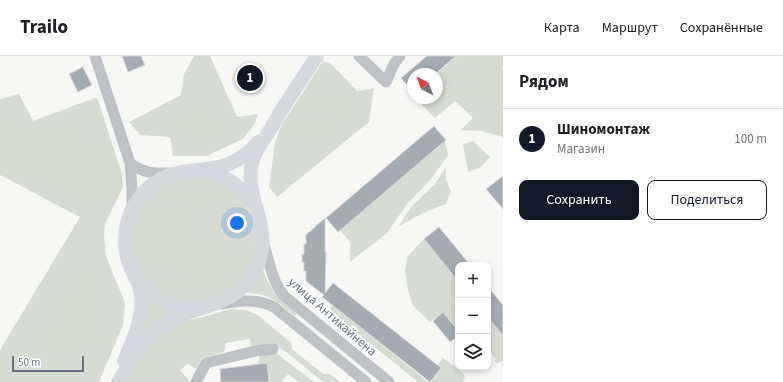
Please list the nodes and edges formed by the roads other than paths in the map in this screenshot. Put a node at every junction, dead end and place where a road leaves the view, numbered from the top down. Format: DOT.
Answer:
graph roads {
  1 [pos="95,56"];
  2 [pos="316,56"];
  3 [pos="359,56"];
  4 [pos="400,56"];
  5 [pos="277,117"];
  6 [pos="130,163"];
  7 [pos="197,170"];
  8 [pos="172,173"];
  9 [pos="132,209"];
  10 [pos="259,216"];
  11 [pos="263,242"];
  12 [pos="134,274"];
  13 [pos="206,307"];
  14 [pos="273,349"];
  15 [pos="115,382"];
  16 [pos="118,382"];
  17 [pos="196,382"];
  18 [pos="366,382"];
  19 [pos="389,382"];
  1 -- 6 [label="street"];
  2 -- 5 [label="main road"];
  3 -- 4 [label="street"];
  5 -- 7 [label="main road"];
  5 -- 10 [label="main road"];
  6 -- 8 [label="street"];
  6 -- 9 [label="street"];
  7 -- 8 [label="main road"];
  7 -- 10 [label="main road"];
  8 -- 9 [label="main road"];
  9 -- 12 [label="main road"];
  10 -- 11 [label="main road"];
  11 -- 13 [label="main road"];
  11 -- 19 [label="street, улица Антикайнена"];
  12 -- 13 [label="main road"];
  12 -- 15 [label="main road"];
  13 -- 16 [label="main road"];
  13 -- 18 [label="street"];
  14 -- 17 [label="street"];
}
